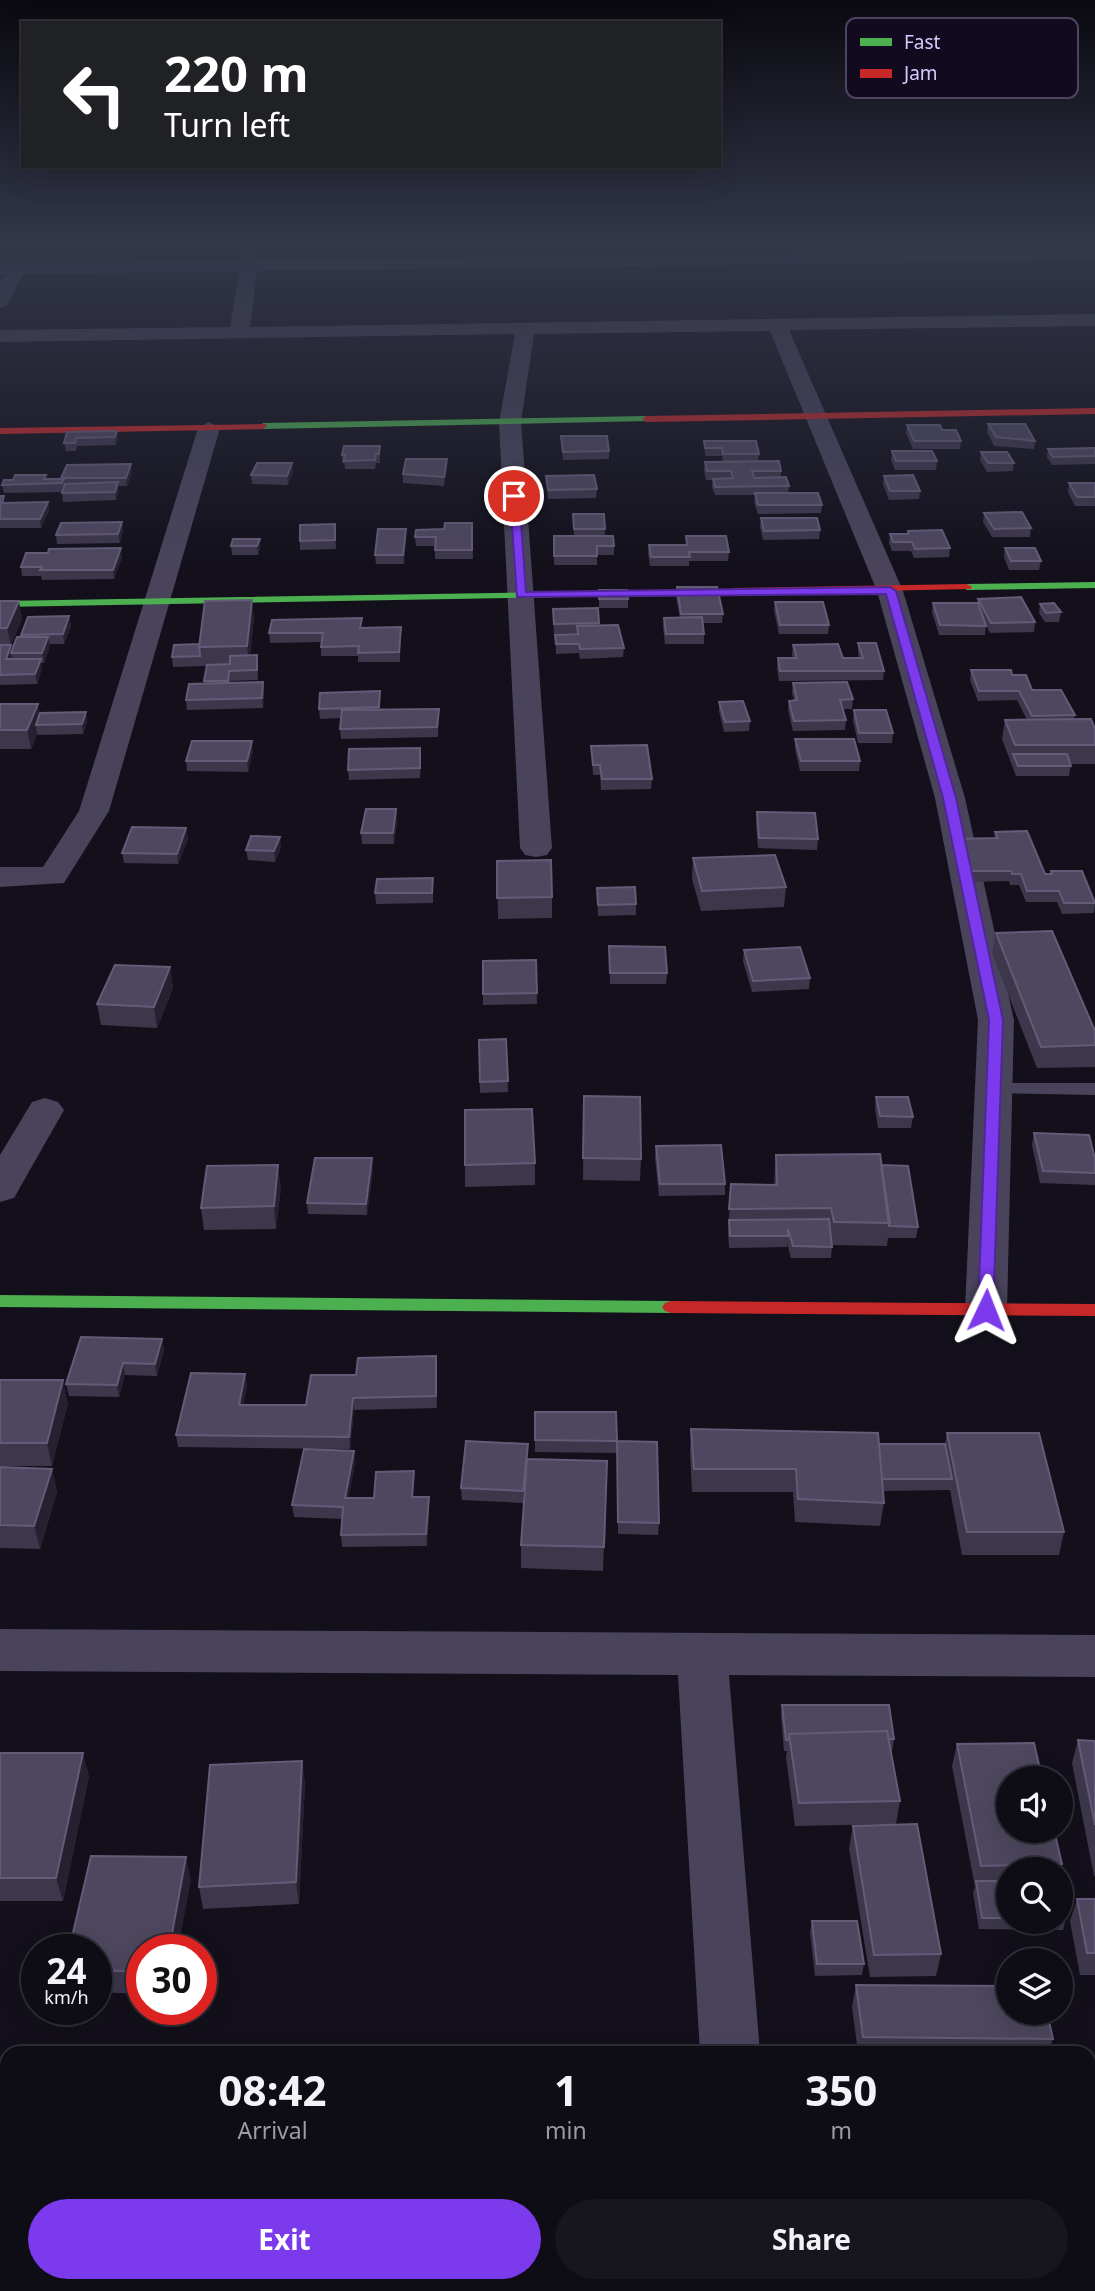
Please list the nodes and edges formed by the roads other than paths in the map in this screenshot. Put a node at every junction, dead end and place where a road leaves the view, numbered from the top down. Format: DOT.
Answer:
graph roads {
  1 [pos="521,352"];
  2 [pos="787,352"];
  3 [pos="1095,411"];
  4 [pos="813,416"];
  5 [pos="510,422"];
  6 [pos="209,428"];
  7 [pos="0,431"];
  8 [pos="1095,585"];
  9 [pos="889,589"];
  10 [pos="521,595"];
  11 [pos="157,601"];
  12 [pos="0,604"];
  13 [pos="536,848"];
  14 [pos="0,877"];
  15 [pos="993,1089"];
  16 [pos="1095,1089"];
  17 [pos="45,1110"];
  18 [pos="0,1189"];
  19 [pos="0,1301"];
  20 [pos="986,1310"];
  21 [pos="1095,1310"];
  22 [pos="0,1650"];
  23 [pos="702,1654"];
  24 [pos="1095,1656"];
  25 [pos="730,2046"];
  1 -- 5 [label="street"];
  2 -- 4 [label="street"];
  3 -- 4 [label="street"];
  4 -- 5 [label="street"];
  4 -- 9 [label="street"];
  5 -- 6 [label="street"];
  5 -- 10 [label="street"];
  6 -- 7 [label="street"];
  6 -- 11 [label="street"];
  8 -- 9 [label="street"];
  9 -- 10 [label="street"];
  9 -- 15 [label="street"];
  10 -- 11 [label="street"];
  10 -- 13 [label="street"];
  11 -- 12 [label="street"];
  11 -- 14 [label="street"];
  15 -- 16 [label="lane"];
  15 -- 20 [label="street"];
  17 -- 18 [label="street"];
  19 -- 20 [label="street"];
  20 -- 21 [label="street"];
  22 -- 23 [label="street"];
  23 -- 24 [label="street"];
  23 -- 25 [label="street"];
}
